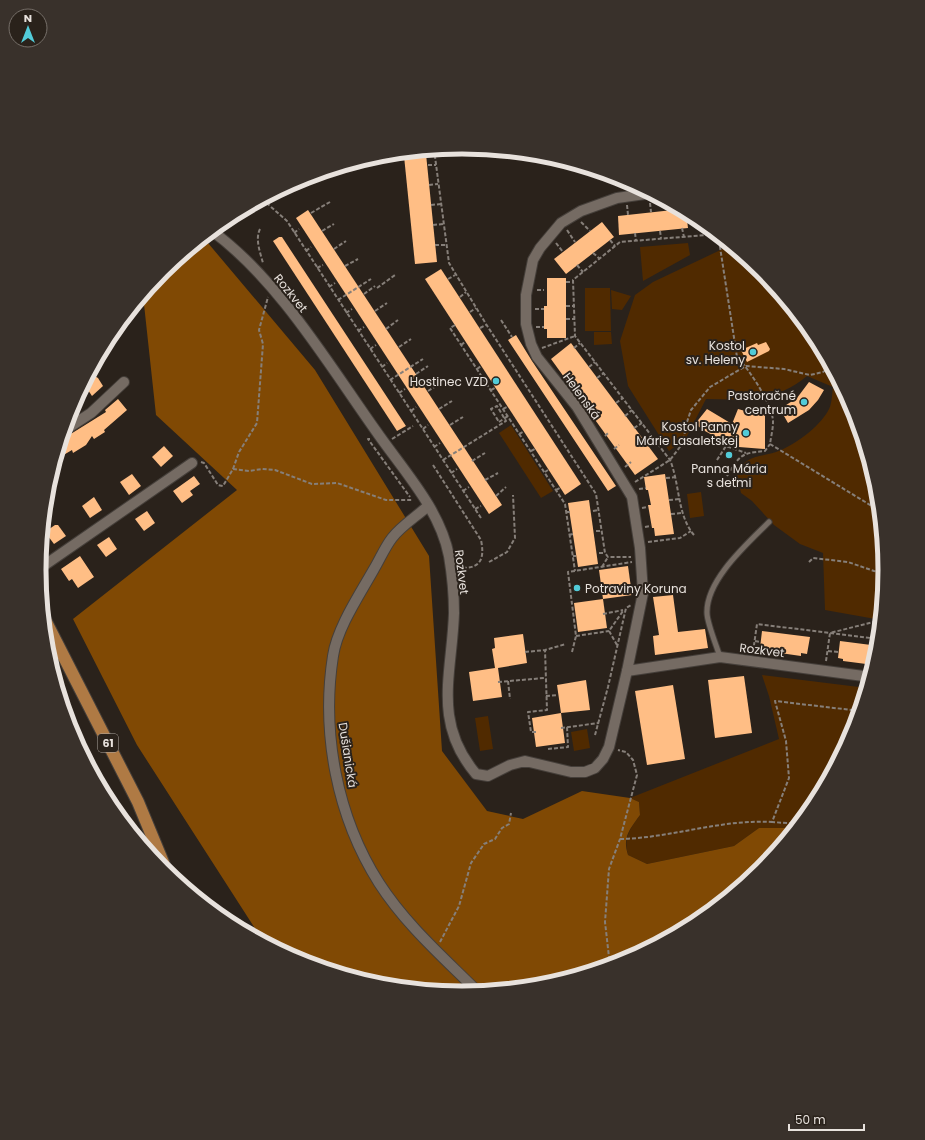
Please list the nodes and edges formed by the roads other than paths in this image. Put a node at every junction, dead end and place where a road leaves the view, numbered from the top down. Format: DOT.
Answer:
graph roads {
  1 [pos="643,194"];
  2 [pos="216,235"];
  3 [pos="124,382"];
  4 [pos="72,425"];
  5 [pos="192,463"];
  6 [pos="428,506"];
  7 [pos="769,522"];
  8 [pos="46,564"];
  9 [pos="51,629"];
  10 [pos="720,657"];
  11 [pos="628,671"];
  12 [pos="865,676"];
  13 [pos="624,684"];
  14 [pos="161,858"];
  15 [pos="472,986"];
  1 -- 11 [label="street, Helenská"];
  2 -- 6 [label="street, Rozkvet"];
  3 -- 4 [label="street"];
  5 -- 8 [label="street"];
  6 -- 13 [label="street, Rozkvet"];
  6 -- 15 [label="street, Dušianická"];
  7 -- 10 [label="lane"];
  9 -- 14 [label="main road, 61"];
  10 -- 11 [label="street, Rozkvet"];
  10 -- 12 [label="street, Rozkvet"];
  11 -- 13 [label="street, Helenská"];
}
